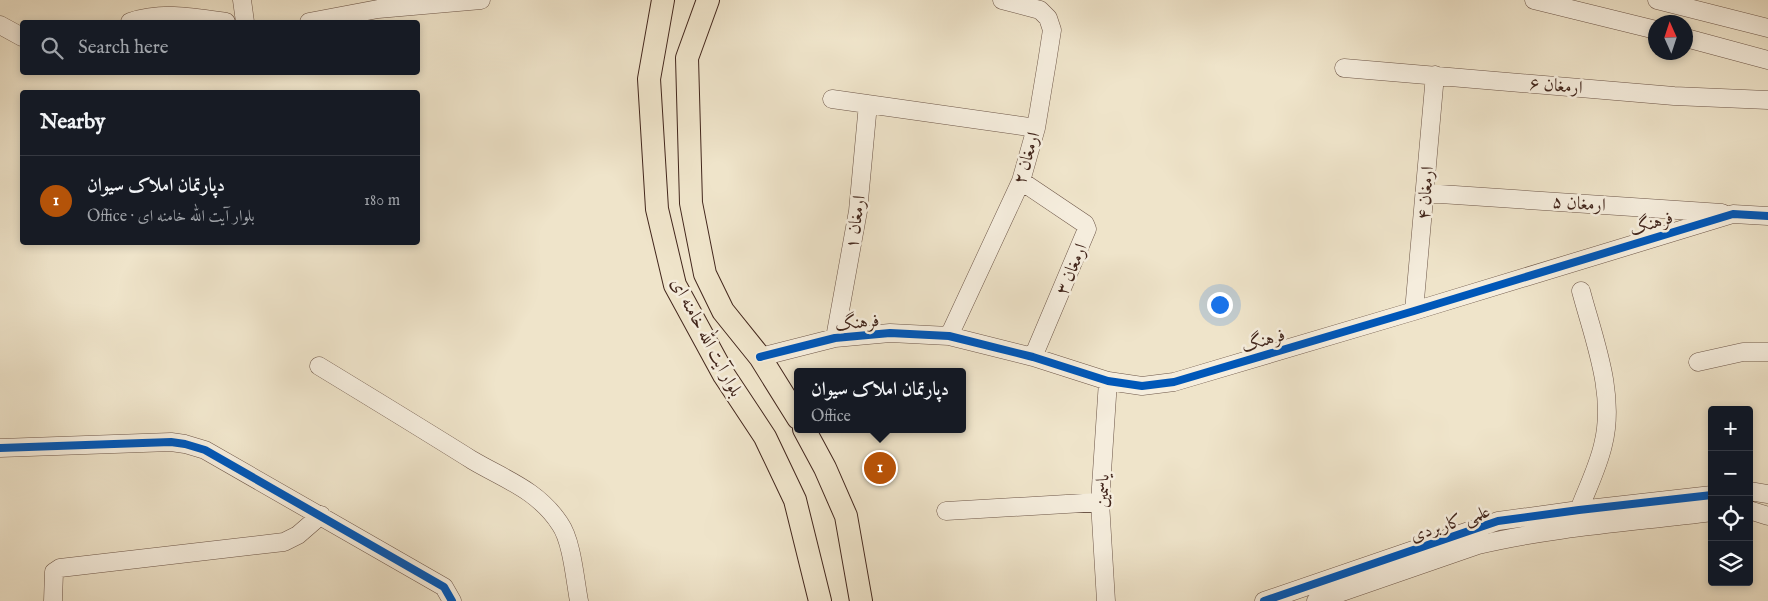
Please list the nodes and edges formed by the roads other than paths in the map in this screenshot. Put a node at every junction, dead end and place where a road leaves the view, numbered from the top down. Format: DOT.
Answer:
graph roads {
  1 [pos="242,0"];
  2 [pos="481,0"];
  3 [pos="664,0"];
  4 [pos="708,0"];
  5 [pos="1002,0"];
  6 [pos="1534,0"];
  7 [pos="1657,0"];
  8 [pos="136,20"];
  9 [pos="213,20"];
  10 [pos="245,20"];
  11 [pos="319,20"];
  12 [pos="0,25"];
  13 [pos="1648,28"];
  14 [pos="1768,28"];
  15 [pos="20,36"];
  16 [pos="1693,40"];
  17 [pos="1768,60"];
  18 [pos="1344,68"];
  19 [pos="1435,75"];
  20 [pos="832,99"];
  21 [pos="1768,100"];
  22 [pos="868,104"];
  23 [pos="1036,128"];
  24 [pos="1021,181"];
  25 [pos="1425,192"];
  26 [pos="1733,214"];
  27 [pos="1768,216"];
  28 [pos="1581,291"];
  29 [pos="1414,311"];
  30 [pos="949,336"];
  31 [pos="835,338"];
  32 [pos="1768,352"];
  33 [pos="760,357"];
  34 [pos="1033,357"];
  35 [pos="1698,362"];
  36 [pos="319,366"];
  37 [pos="1108,381"];
  38 [pos="794,412"];
  39 [pos="806,433"];
  40 [pos="0,448"];
  41 [pos="1753,492"];
  42 [pos="1768,494"];
  43 [pos="1708,495"];
  44 [pos="1100,502"];
  45 [pos="1579,510"];
  46 [pos="946,511"];
  47 [pos="1753,511"];
  48 [pos="1708,512"];
  49 [pos="321,515"];
  50 [pos="1768,516"];
  51 [pos="1577,528"];
  52 [pos="1383,570"];
  53 [pos="53,601"];
  54 [pos="452,601"];
  55 [pos="579,601"];
  56 [pos="820,601"];
  57 [pos="861,601"];
  58 [pos="1106,601"];
  59 [pos="1264,601"];
  60 [pos="1316,601"];
  1 -- 10 [label="street"];
  2 -- 11 [label="street"];
  3 -- 56 [label="main road, بلوار آیت الله خامنه ای"];
  4 -- 33 [label="main road, بلوار آیت الله خامنه ای"];
  5 -- 23 [label="street, ارمغان ۲"];
  6 -- 13 [label="street"];
  7 -- 14 [label="street"];
  8 -- 9 [label="street"];
  12 -- 15 [label="street"];
  16 -- 17 [label="street"];
  18 -- 19 [label="street, ارمغان ۶"];
  19 -- 21 [label="street, ارمغان ۶"];
  19 -- 25 [label="street, ارمغان ۴"];
  20 -- 22 [label="street"];
  22 -- 23 [label="street"];
  22 -- 31 [label="street, ارمغان ۱"];
  23 -- 24 [label="street, ارمغان ۲"];
  24 -- 30 [label="street, ارمغان ۲"];
  24 -- 34 [label="street, ارمغان ۳"];
  25 -- 26 [label="street, ارمغان ۵"];
  25 -- 29 [label="street, ارمغان ۴"];
  26 -- 27 [label="street, فرهنگ"];
  26 -- 29 [label="street, فرهنگ"];
  28 -- 45 [label="street"];
  29 -- 37 [label="street, فرهنگ"];
  30 -- 31 [label="street, فرهنگ"];
  30 -- 34 [label="street, فرهنگ"];
  31 -- 33 [label="street, فرهنگ"];
  32 -- 35 [label="street"];
  33 -- 38 [label="main road, بلوار آیت الله خامنه ای"];
  34 -- 37 [label="street, فرهنگ"];
  36 -- 55 [label="street"];
  37 -- 44 [label="street, یاسمین"];
  39 -- 57 [label="main road"];
  40 -- 49 [label="street"];
  41 -- 42 [label="street"];
  43 -- 45 [label="street, علمی کاربردی"];
  44 -- 46 [label="street"];
  44 -- 58 [label="street, یاسمین"];
  45 -- 51 [label="street"];
  45 -- 52 [label="street, علمی کاربردی"];
  47 -- 50 [label="street"];
  48 -- 51 [label="street, علمی کاربردی"];
  49 -- 53 [label="street"];
  49 -- 54 [label="street"];
  51 -- 52 [label="street, علمی کاربردی"];
  52 -- 59 [label="street, علمی کاربردی"];
  52 -- 60 [label="street, علمی کاربردی"];
}
